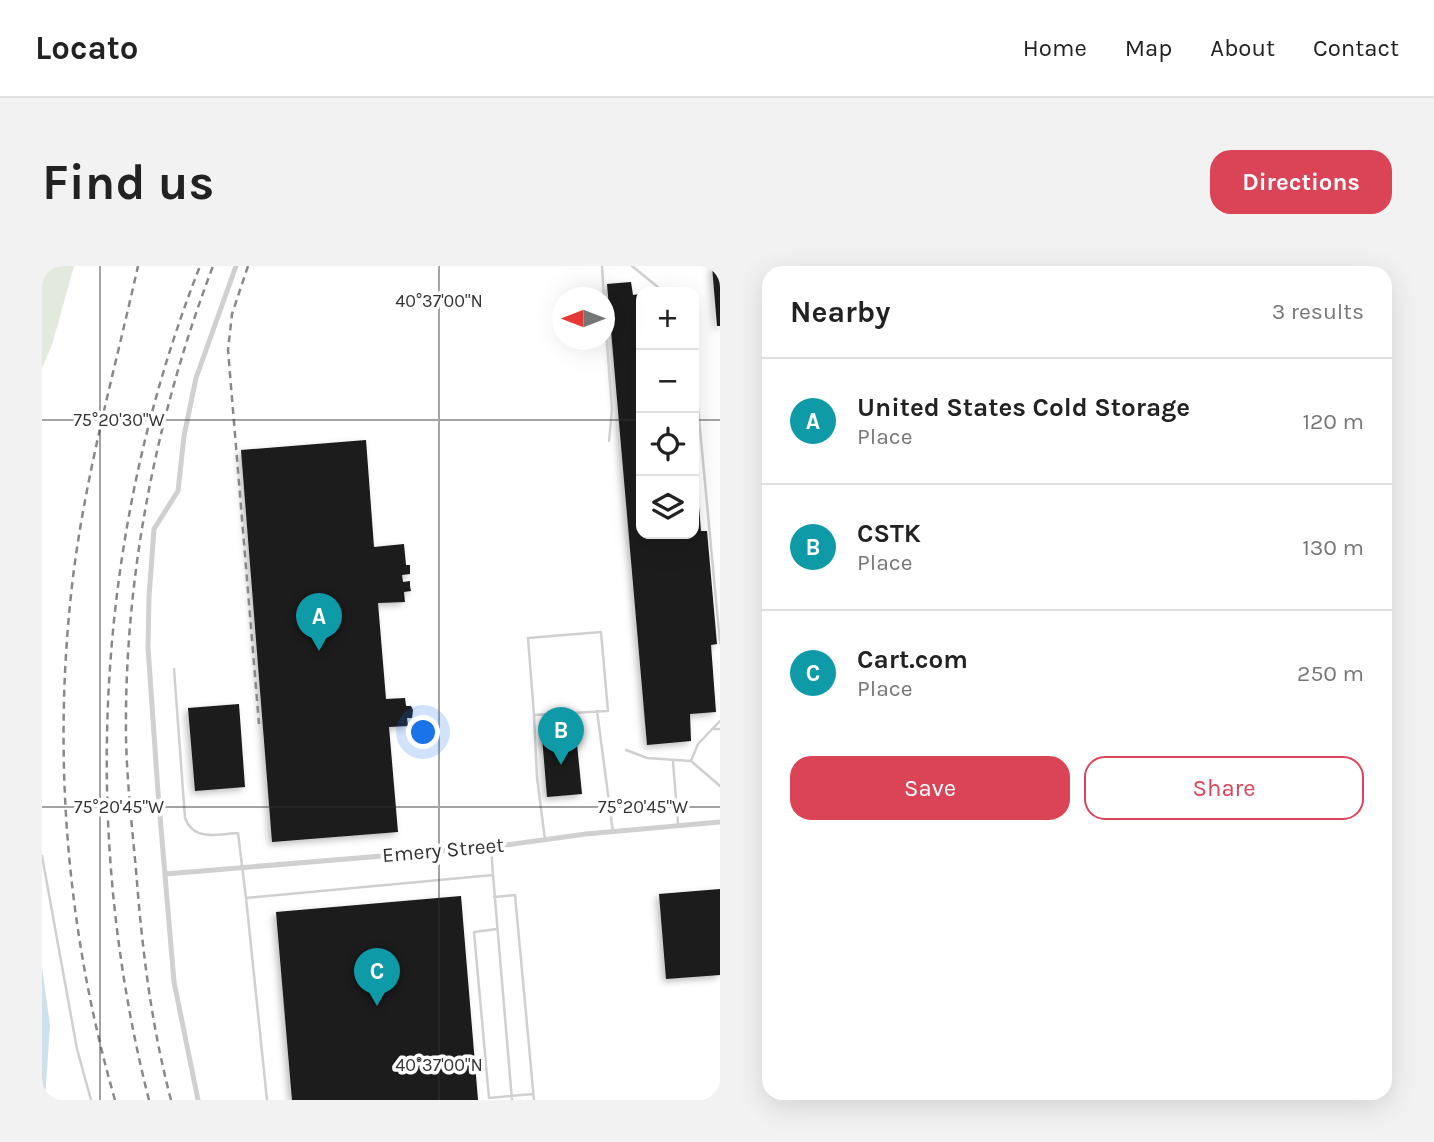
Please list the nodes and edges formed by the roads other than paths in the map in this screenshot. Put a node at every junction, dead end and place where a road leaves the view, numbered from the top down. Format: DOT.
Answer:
graph roads {
  1 [pos="236,266"];
  2 [pos="602,266"];
  3 [pos="632,266"];
  4 [pos="603,287"];
  5 [pos="658,287"];
  6 [pos="608,350"];
  7 [pos="698,413"];
  8 [pos="609,441"];
  9 [pos="720,643"];
  10 [pos="174,669"];
  11 [pos="597,712"];
  12 [pos="534,715"];
  13 [pos="720,721"];
  14 [pos="712,729"];
  15 [pos="720,729"];
  16 [pos="625,750"];
  17 [pos="691,761"];
  18 [pos="673,762"];
  19 [pos="720,786"];
  20 [pos="720,822"];
  21 [pos="678,827"];
  22 [pos="613,832"];
  23 [pos="545,839"];
  24 [pos="491,847"];
  25 [pos="42,856"];
  26 [pos="243,868"];
  27 [pos="165,873"];
  28 [pos="493,875"];
  29 [pos="495,897"];
  30 [pos="246,898"];
  31 [pos="497,929"];
  32 [pos="533,1094"];
  33 [pos="512,1098"];
  34 [pos="91,1100"];
  35 [pos="198,1100"];
  36 [pos="267,1100"];
  37 [pos="534,1100"];
  1 -- 27 [label="street"];
  2 -- 4 [label="lane"];
  3 -- 5 [label="lane"];
  6 -- 8 [label="lane"];
  7 -- 9 [label="lane"];
  10 -- 26 [label="lane"];
  11 -- 12 [label="lane"];
  11 -- 12 [label="lane"];
  11 -- 22 [label="lane"];
  12 -- 23 [label="lane"];
  13 -- 14 [label="lane"];
  14 -- 15 [label="lane"];
  14 -- 17 [label="lane"];
  16 -- 18 [label="lane"];
  17 -- 18 [label="lane"];
  17 -- 19 [label="lane"];
  18 -- 21 [label="lane"];
  20 -- 21 [label="street, Emery Street"];
  21 -- 22 [label="street, Emery Street"];
  22 -- 23 [label="street, Emery Street"];
  23 -- 24 [label="street, Emery Street"];
  24 -- 26 [label="street, Emery Street"];
  24 -- 28 [label="lane"];
  25 -- 34 [label="lane"];
  26 -- 27 [label="street, Emery Street"];
  26 -- 30 [label="lane"];
  27 -- 35 [label="street"];
  28 -- 29 [label="lane"];
  28 -- 30 [label="lane"];
  29 -- 31 [label="lane"];
  29 -- 32 [label="lane"];
  30 -- 36 [label="lane"];
  31 -- 33 [label="lane"];
  31 -- 33 [label="lane"];
  32 -- 33 [label="lane"];
  32 -- 37 [label="lane"];
}
